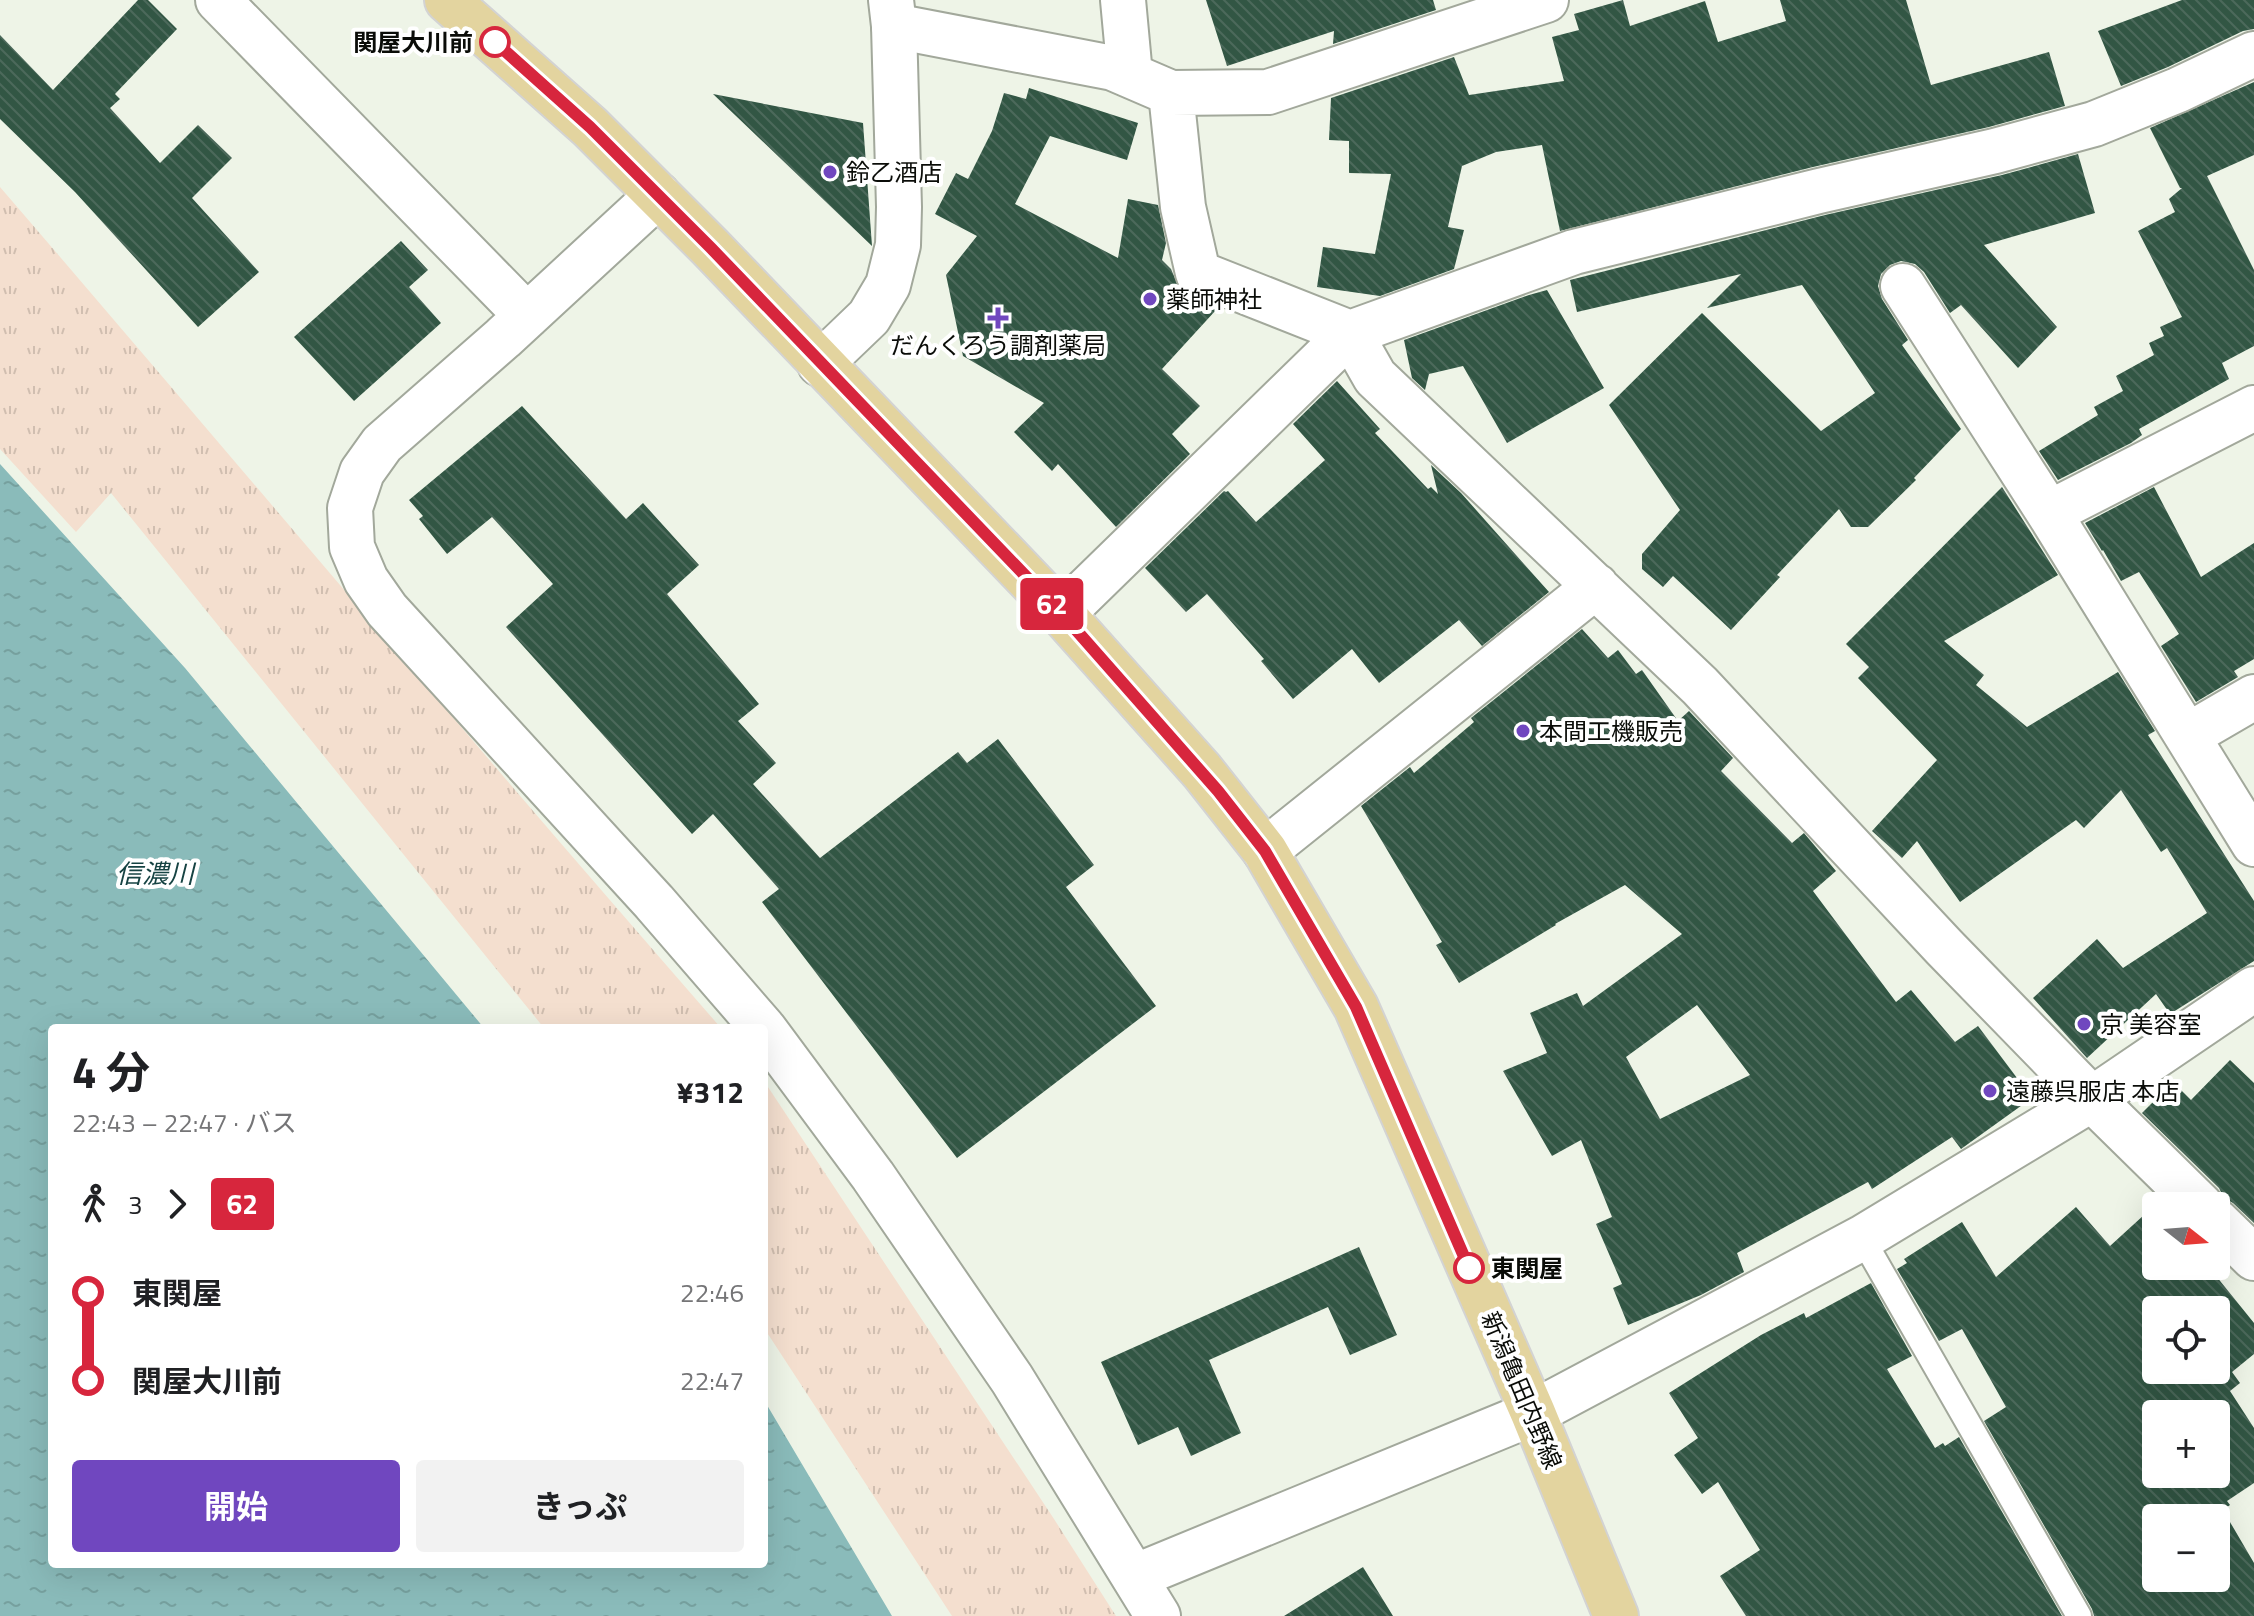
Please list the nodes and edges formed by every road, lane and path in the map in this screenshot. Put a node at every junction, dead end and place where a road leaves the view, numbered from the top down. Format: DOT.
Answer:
graph roads {
  1 [pos="218,0"];
  2 [pos="447,0"];
  3 [pos="1123,0"];
  4 [pos="1546,0"];
  5 [pos="893,13"];
  6 [pos="2254,54"];
  7 [pos="1130,75"];
  8 [pos="1171,93"];
  9 [pos="658,195"];
  10 [pos="1903,286"];
  11 [pos="527,316"];
  12 [pos="1350,333"];
  13 [pos="820,364"];
  14 [pos="2254,408"];
  15 [pos="2049,513"];
  16 [pos="1596,586"];
  17 [pos="1062,614"];
  18 [pos="2254,697"];
  19 [pos="2187,736"];
  20 [pos="2254,844"];
  21 [pos="1265,851"];
  22 [pos="2248,1003"];
  23 [pos="760,1024"];
  24 [pos="768,1034"];
  25 [pos="2092,1099"];
  26 [pos="2187,1192"];
  27 [pos="2230,1235"];
  28 [pos="1862,1238"];
  29 [pos="2254,1258"];
  30 [pos="1533,1413"];
  31 [pos="1134,1577"];
  32 [pos="1158,1616"];
  33 [pos="1616,1616"];
  34 [pos="2079,1616"];
  1 -- 11 [label="street"];
  2 -- 9 [label="main road, 新潟亀田内野線"];
  3 -- 7 [label="street"];
  4 -- 8 [label="street"];
  5 -- 7 [label="street"];
  5 -- 13 [label="street"];
  6 -- 12 [label="street"];
  7 -- 8 [label="street"];
  8 -- 12 [label="street"];
  9 -- 11 [label="street"];
  9 -- 13 [label="main road, 新潟亀田内野線"];
  10 -- 15 [label="street"];
  11 -- 23 [label="street"];
  12 -- 16 [label="street"];
  12 -- 17 [label="street"];
  13 -- 17 [label="main road, 新潟亀田内野線"];
  14 -- 15 [label="street"];
  15 -- 19 [label="street"];
  16 -- 21 [label="street"];
  16 -- 25 [label="street"];
  17 -- 21 [label="main road, 新潟亀田内野線"];
  18 -- 19 [label="street"];
  19 -- 20 [label="street"];
  21 -- 30 [label="main road, 新潟亀田内野線"];
  22 -- 25 [label="street"];
  24 -- 31 [label="street"];
  25 -- 26 [label="street"];
  25 -- 28 [label="street"];
  27 -- 29 [label="street"];
  28 -- 30 [label="street"];
  28 -- 34 [label="lane"];
  30 -- 31 [label="street"];
  30 -- 33 [label="main road, 新潟亀田内野線"];
  31 -- 32 [label="street"];
}
